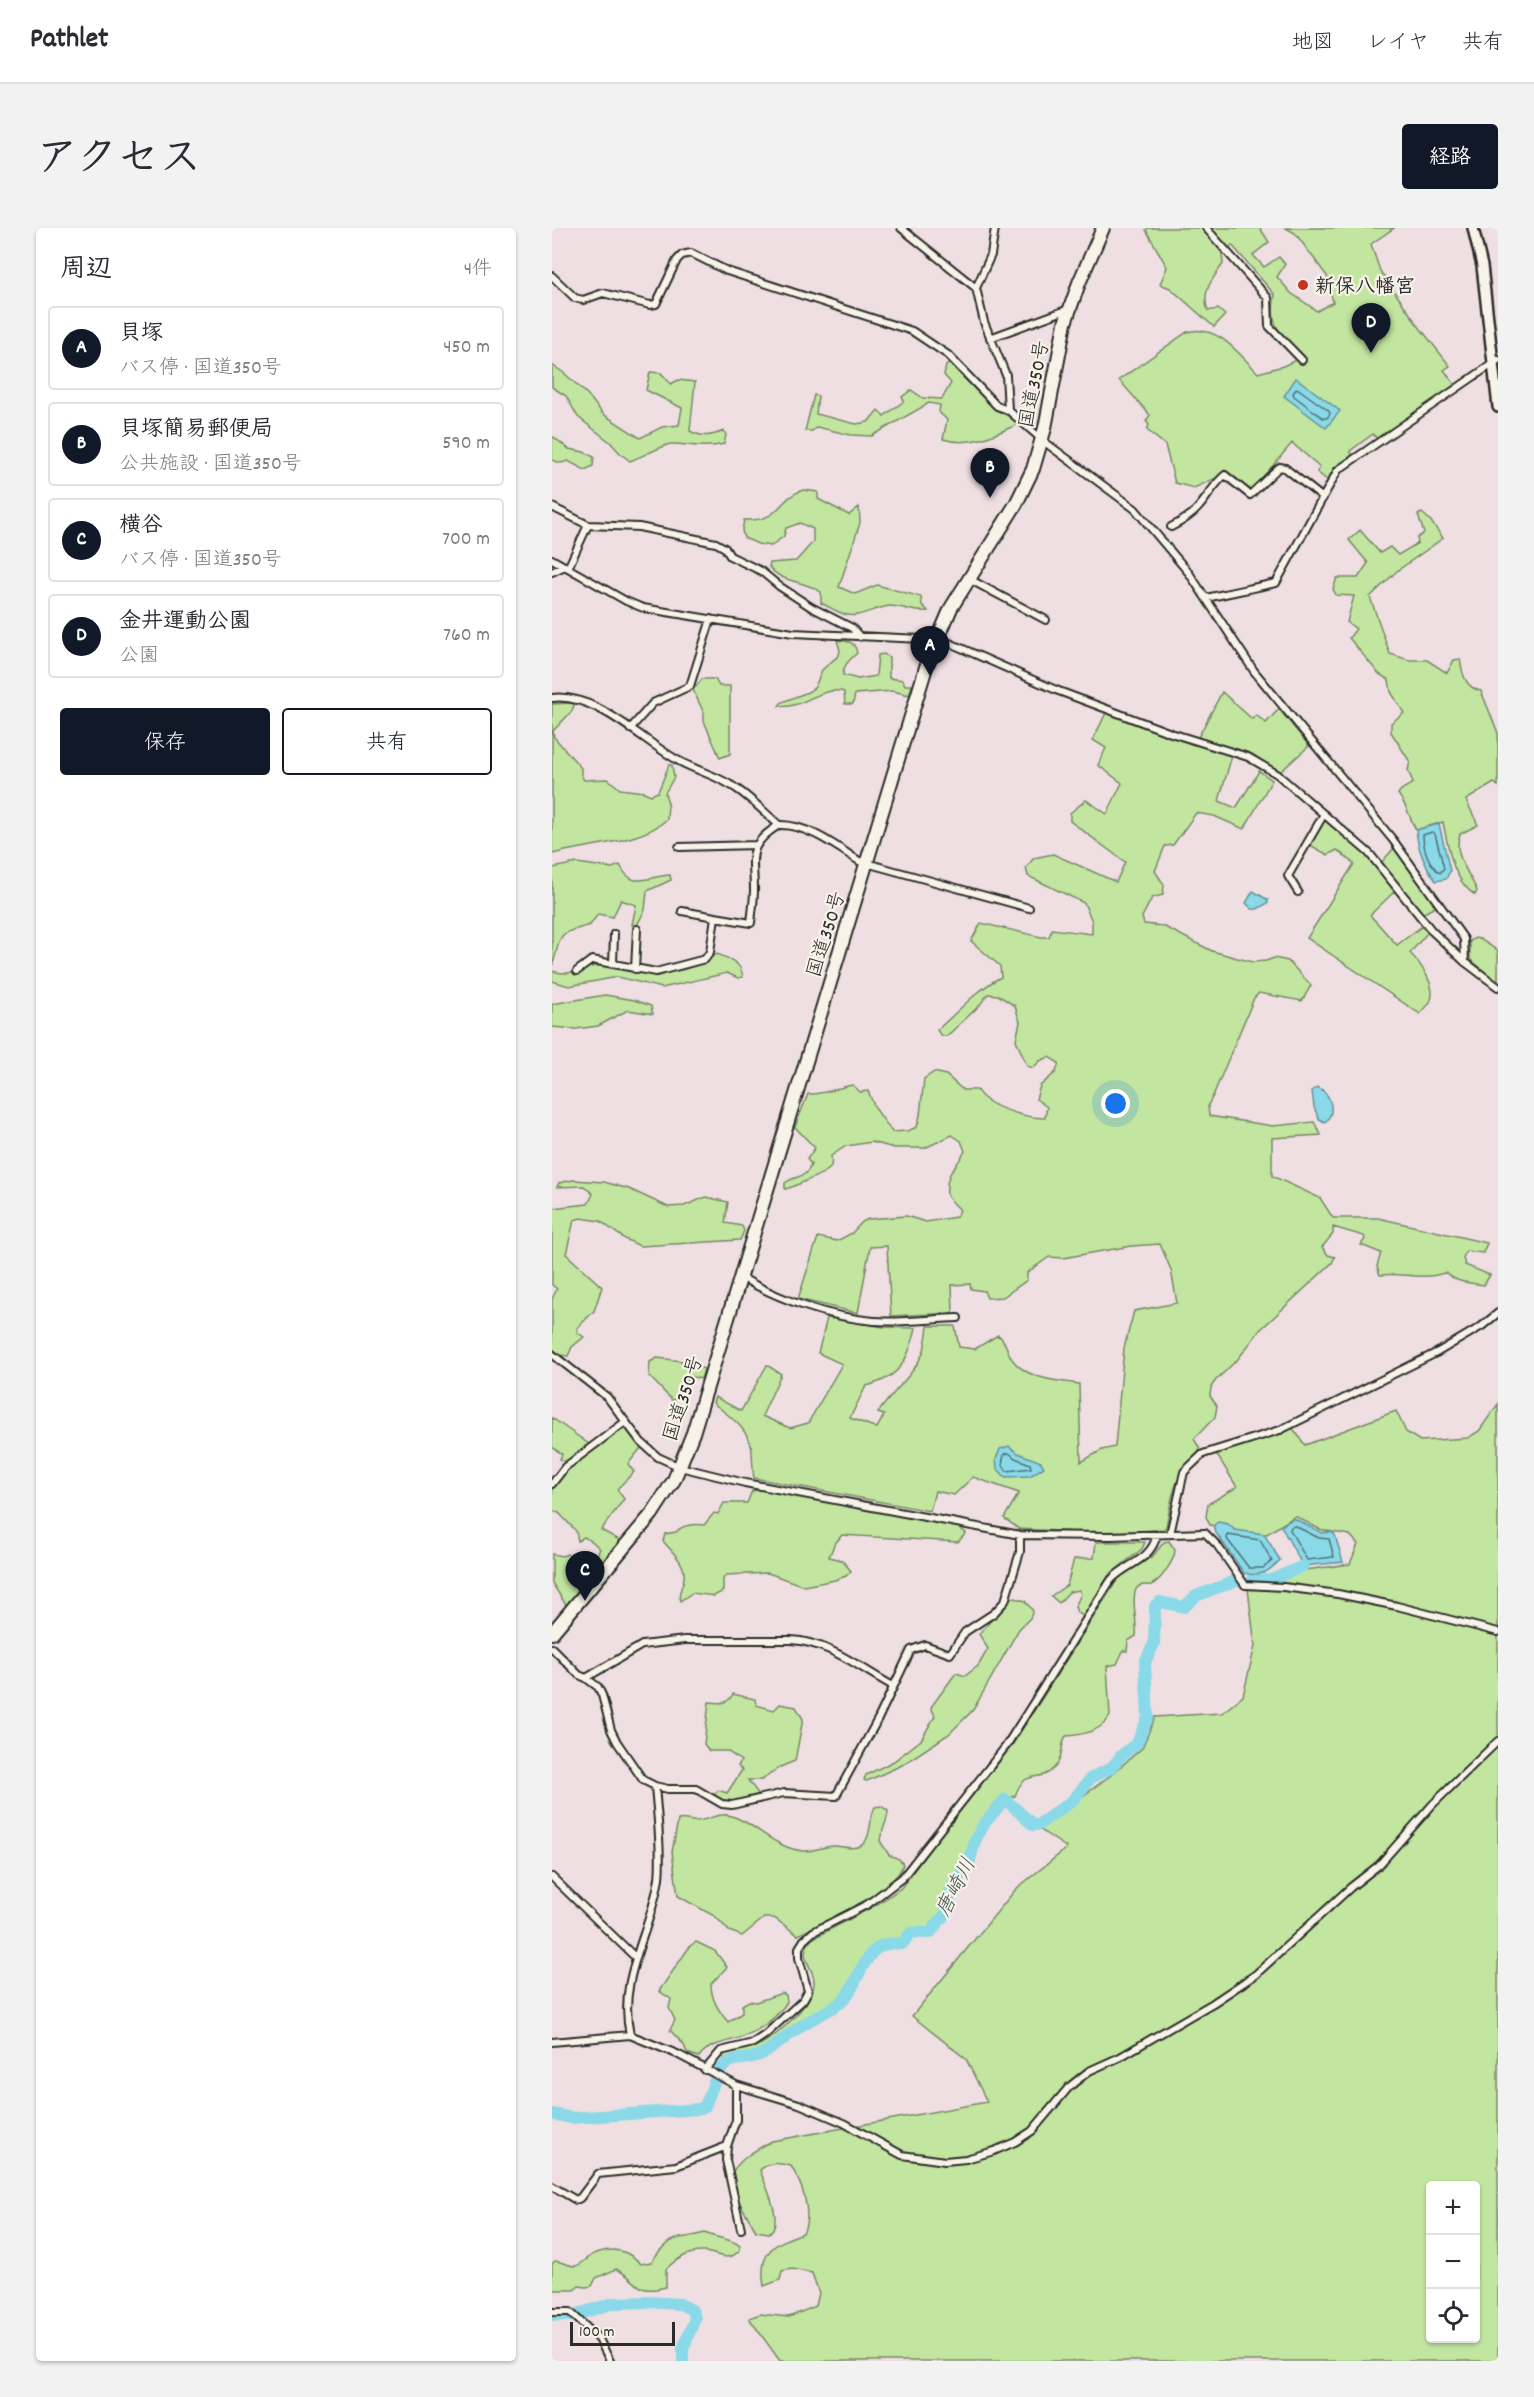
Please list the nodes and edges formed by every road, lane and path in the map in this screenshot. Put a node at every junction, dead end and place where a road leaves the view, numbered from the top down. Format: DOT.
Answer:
graph roads {
  1 [pos="901,228"];
  2 [pos="995,228"];
  3 [pos="1103,228"];
  4 [pos="1206,228"];
  5 [pos="1473,228"];
  6 [pos="552,276"];
  7 [pos="976,288"];
  8 [pos="1069,309"];
  9 [pos="990,338"];
  10 [pos="1302,360"];
  11 [pos="1495,363"];
  12 [pos="1498,408"];
  13 [pos="1008,410"];
  14 [pos="1043,439"];
  15 [pos="1323,498"];
  16 [pos="552,507"];
  17 [pos="588,525"];
  18 [pos="1171,527"];
  19 [pos="552,559"];
  20 [pos="567,567"];
  21 [pos="552,572"];
  22 [pos="969,578"];
  23 [pos="1206,598"];
  24 [pos="711,619"];
  25 [pos="1046,620"];
  26 [pos="861,637"];
  27 [pos="936,638"];
  28 [pos="552,698"];
  29 [pos="630,729"];
  30 [pos="1324,814"];
  31 [pos="779,825"];
  32 [pos="757,845"];
  33 [pos="679,847"];
  34 [pos="867,864"];
  35 [pos="1298,892"];
  36 [pos="1029,908"];
  37 [pos="682,911"];
  38 [pos="715,917"];
  39 [pos="637,929"];
  40 [pos="614,934"];
  41 [pos="1465,962"];
  42 [pos="613,964"];
  43 [pos="635,969"];
  44 [pos="578,971"];
  45 [pos="1498,987"];
  46 [pos="740,1277"];
  47 [pos="1498,1313"];
  48 [pos="958,1318"];
  49 [pos="552,1354"];
  50 [pos="626,1422"];
  51 [pos="680,1467"];
  52 [pos="552,1484"];
  53 [pos="1170,1534"];
  54 [pos="1020,1535"];
  55 [pos="1157,1535"];
  56 [pos="1498,1632"];
  57 [pos="552,1634"];
  58 [pos="552,1648"];
  59 [pos="586,1677"];
  60 [pos="893,1686"];
  61 [pos="1498,1741"];
  62 [pos="655,1786"];
  63 [pos="552,1877"];
  64 [pos="635,1957"];
  65 [pos="630,2035"];
  66 [pos="552,2042"];
  67 [pos="705,2070"];
  68 [pos="736,2085"];
  69 [pos="727,2146"];
  70 [pos="552,2186"];
  71 [pos="741,2229"];
  72 [pos="552,2312"];
  73 [pos="610,2361"];
  1 -- 7 [label="street"];
  2 -- 7 [label="street"];
  3 -- 8 [label="highway, 国道350号"];
  4 -- 10 [label="street"];
  5 -- 11 [label="street"];
  6 -- 13 [label="street"];
  7 -- 9 [label="street"];
  8 -- 9 [label="street"];
  8 -- 14 [label="highway, 国道350号"];
  9 -- 13 [label="street"];
  11 -- 12 [label="street"];
  11 -- 15 [label="street"];
  13 -- 14 [label="street"];
  14 -- 22 [label="highway, 国道350号"];
  14 -- 23 [label="street"];
  15 -- 18 [label="street"];
  15 -- 23 [label="street"];
  16 -- 17 [label="street"];
  17 -- 20 [label="street"];
  17 -- 26 [label="street"];
  19 -- 20 [label="street"];
  20 -- 21 [label="street"];
  20 -- 24 [label="street"];
  22 -- 25 [label="street"];
  22 -- 27 [label="highway, 国道350号"];
  23 -- 41 [label="street"];
  24 -- 26 [label="street"];
  24 -- 29 [label="street"];
  26 -- 27 [label="street"];
  27 -- 30 [label="street"];
  27 -- 34 [label="highway, 国道350号"];
  28 -- 29 [label="street"];
  29 -- 31 [label="street"];
  30 -- 35 [label="street"];
  30 -- 41 [label="street"];
  31 -- 32 [label="street"];
  31 -- 34 [label="street"];
  32 -- 33 [label="street"];
  32 -- 38 [label="street"];
  34 -- 36 [label="street"];
  34 -- 46 [label="highway, 国道350号"];
  37 -- 38 [label="street"];
  38 -- 43 [label="street"];
  39 -- 43 [label="street"];
  40 -- 42 [label="street"];
  41 -- 45 [label="street"];
  42 -- 43 [label="street"];
  42 -- 44 [label="street"];
  46 -- 48 [label="street"];
  46 -- 51 [label="highway, 国道350号"];
  47 -- 53 [label="street"];
  49 -- 50 [label="street"];
  50 -- 51 [label="street"];
  50 -- 52 [label="street"];
  51 -- 54 [label="street"];
  51 -- 57 [label="highway, 国道350号"];
  53 -- 55 [label="street"];
  53 -- 56 [label="street"];
  54 -- 55 [label="street"];
  54 -- 60 [label="street"];
  55 -- 67 [label="street"];
  58 -- 59 [label="street"];
  59 -- 60 [label="street"];
  59 -- 62 [label="street"];
  60 -- 62 [label="street"];
  61 -- 68 [label="street"];
  62 -- 64 [label="street"];
  63 -- 64 [label="street"];
  64 -- 65 [label="street"];
  65 -- 66 [label="street"];
  65 -- 67 [label="street"];
  67 -- 68 [label="street"];
  68 -- 69 [label="street"];
  69 -- 70 [label="street"];
  69 -- 71 [label="street"];
  72 -- 73 [label="street"];
}
